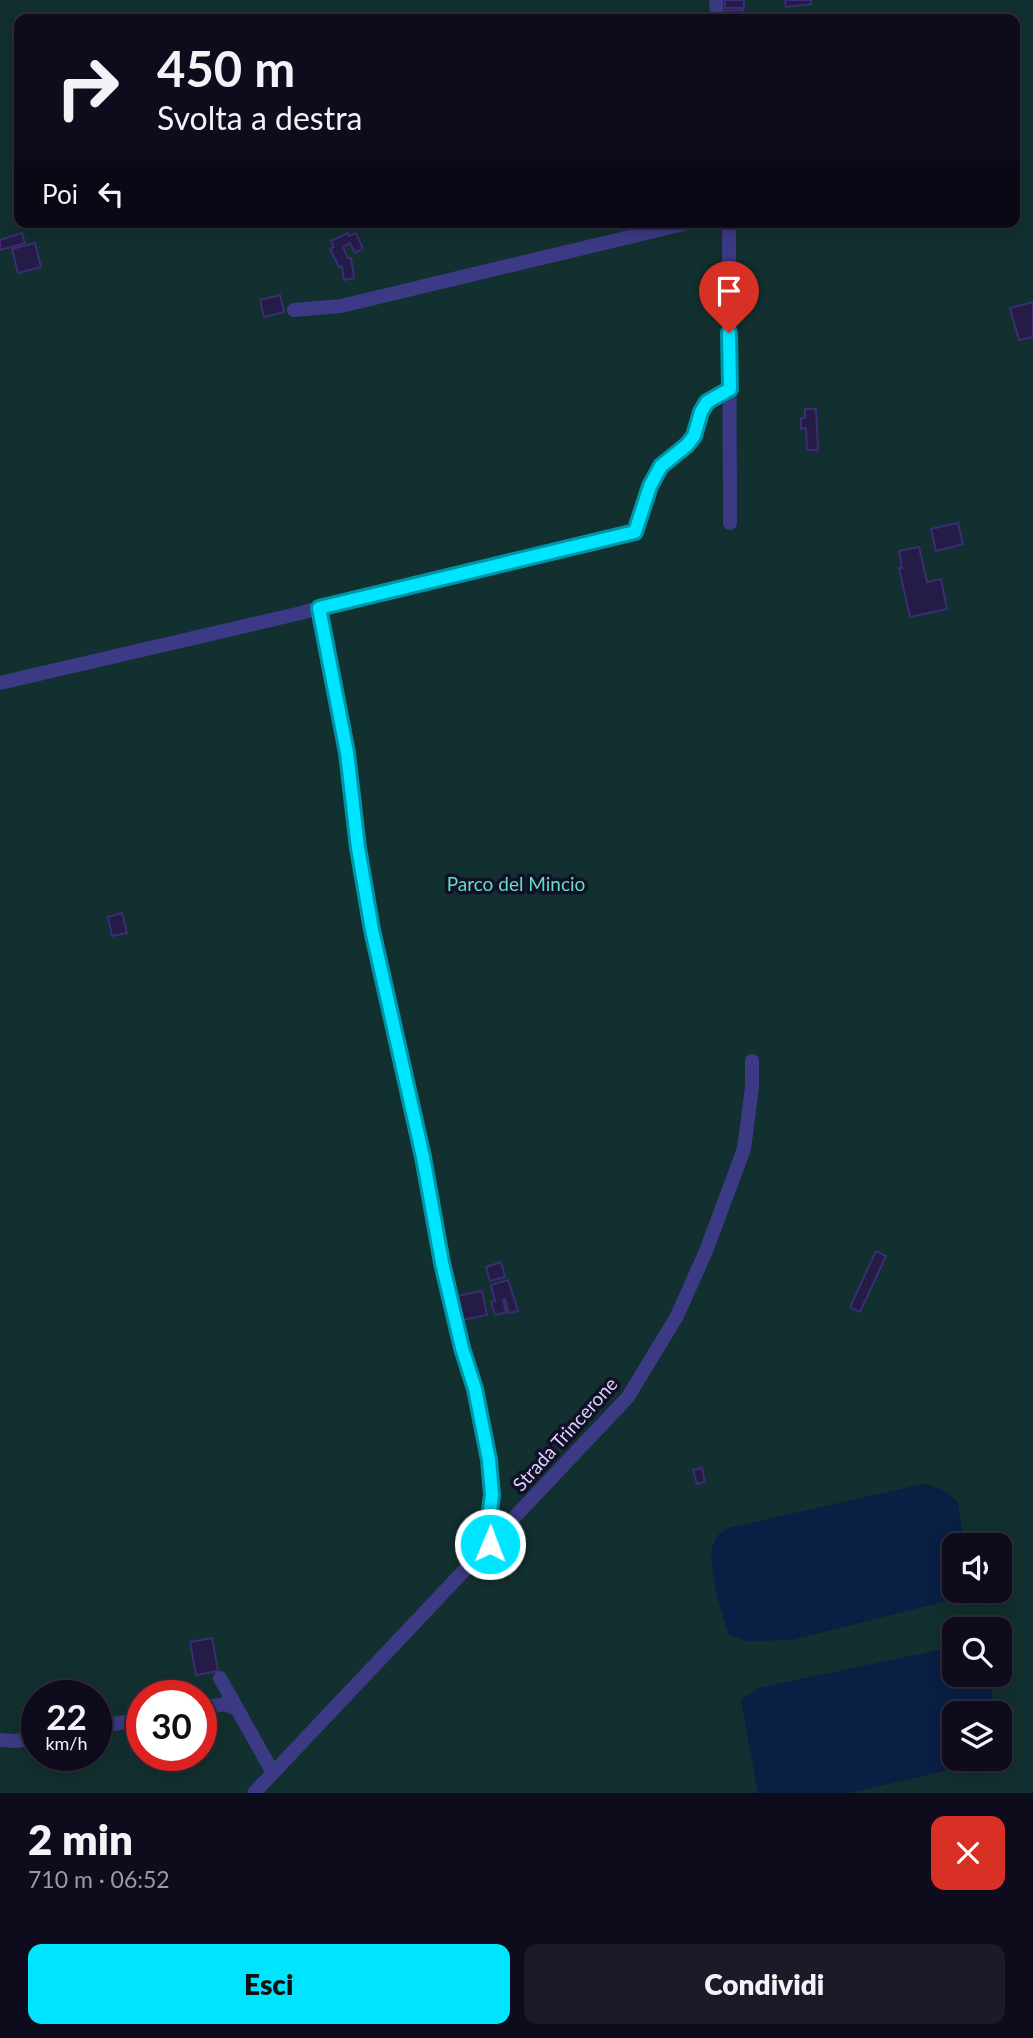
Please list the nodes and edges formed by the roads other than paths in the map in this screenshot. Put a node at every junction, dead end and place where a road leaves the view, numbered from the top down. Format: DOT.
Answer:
graph roads {
  1 [pos="667,228"];
  2 [pos="729,228"];
  3 [pos="295,310"];
  4 [pos="730,389"];
  5 [pos="730,523"];
  6 [pos="319,608"];
  7 [pos="0,683"];
  8 [pos="752,1061"];
  9 [pos="490,1544"];
  10 [pos="220,1678"];
  11 [pos="217,1705"];
  12 [pos="237,1709"];
  13 [pos="0,1740"];
  14 [pos="21,1740"];
  15 [pos="273,1773"];
  16 [pos="254,1793"];
  1 -- 3 [label="street"];
  2 -- 4 [label="street"];
  4 -- 5 [label="street"];
  4 -- 6 [label="street"];
  6 -- 7 [label="street"];
  6 -- 9 [label="street"];
  8 -- 9 [label="street, Strada Trincerone"];
  9 -- 15 [label="street, Strada Trincerone"];
  10 -- 12 [label="street"];
  11 -- 12 [label="street"];
  12 -- 15 [label="street"];
  13 -- 14 [label="street"];
  15 -- 16 [label="street, Strada Trincerone"];
}
